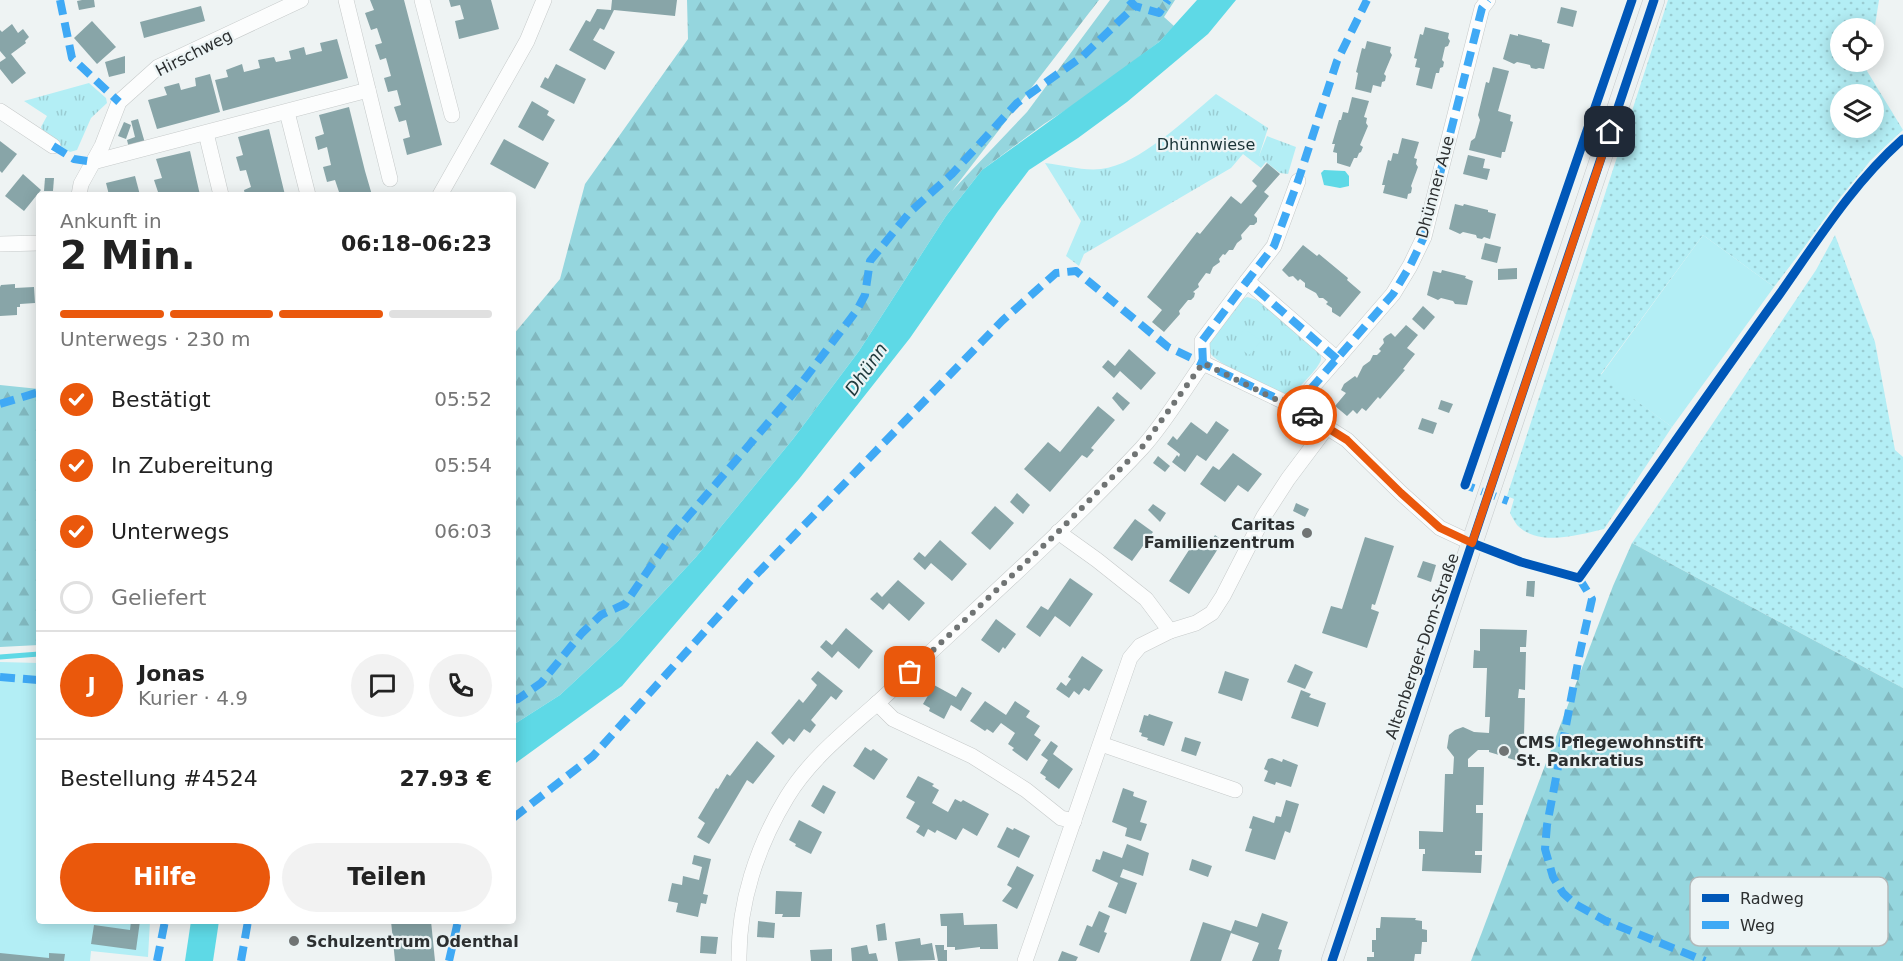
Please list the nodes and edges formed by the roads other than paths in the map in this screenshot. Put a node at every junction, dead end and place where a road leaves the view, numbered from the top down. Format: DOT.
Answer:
graph roads {
  1 [pos="301,0"];
  2 [pos="346,0"];
  3 [pos="422,0"];
  4 [pos="544,0"];
  5 [pos="1488,0"];
  6 [pos="1654,0"];
  7 [pos="368,90"];
  8 [pos="0,111"];
  9 [pos="287,112"];
  10 [pos="452,115"];
  11 [pos="206,133"];
  12 [pos="53,146"];
  13 [pos="93,162"];
  14 [pos="390,180"];
  15 [pos="1298,181"];
  16 [pos="80,192"];
  17 [pos="220,192"];
  18 [pos="307,192"];
  19 [pos="442,192"];
  20 [pos="36,243"];
  21 [pos="0,244"];
  22 [pos="1247,281"];
  23 [pos="1337,359"];
  24 [pos="1203,363"];
  25 [pos="1294,407"];
  26 [pos="1327,427"];
  27 [pos="1058,532"];
  28 [pos="1472,543"];
  29 [pos="1170,631"];
  30 [pos="877,704"];
  31 [pos="1101,744"];
  32 [pos="1235,790"];
  33 [pos="1074,821"];
  34 [pos="739,961"];
  35 [pos="1025,961"];
  36 [pos="1332,961"];
  1 -- 13 [label="street, Hirschweg"];
  2 -- 7 [label="street"];
  3 -- 10 [label="street"];
  4 -- 19 [label="street"];
  5 -- 23 [label="street, Dhünner Aue"];
  6 -- 28 [label="main road, Altenberger-Dom-Straße"];
  7 -- 9 [label="street"];
  7 -- 14 [label="street"];
  8 -- 12 [label="street"];
  9 -- 11 [label="street"];
  9 -- 18 [label="street"];
  11 -- 13 [label="street"];
  11 -- 17 [label="street"];
  13 -- 16 [label="street, Hirschweg"];
  15 -- 22 [label="street"];
  20 -- 21 [label="street"];
  22 -- 23 [label="street"];
  22 -- 24 [label="street"];
  23 -- 25 [label="street, Dhünner Aue"];
  24 -- 25 [label="street"];
  24 -- 27 [label="street"];
  25 -- 26 [label="street"];
  26 -- 28 [label="street"];
  26 -- 29 [label="street"];
  27 -- 29 [label="street"];
  27 -- 30 [label="street"];
  28 -- 36 [label="main road, Altenberger-Dom-Straße"];
  29 -- 31 [label="street"];
  30 -- 33 [label="street"];
  30 -- 34 [label="street"];
  31 -- 32 [label="street"];
  31 -- 33 [label="street"];
  33 -- 35 [label="street"];
}
